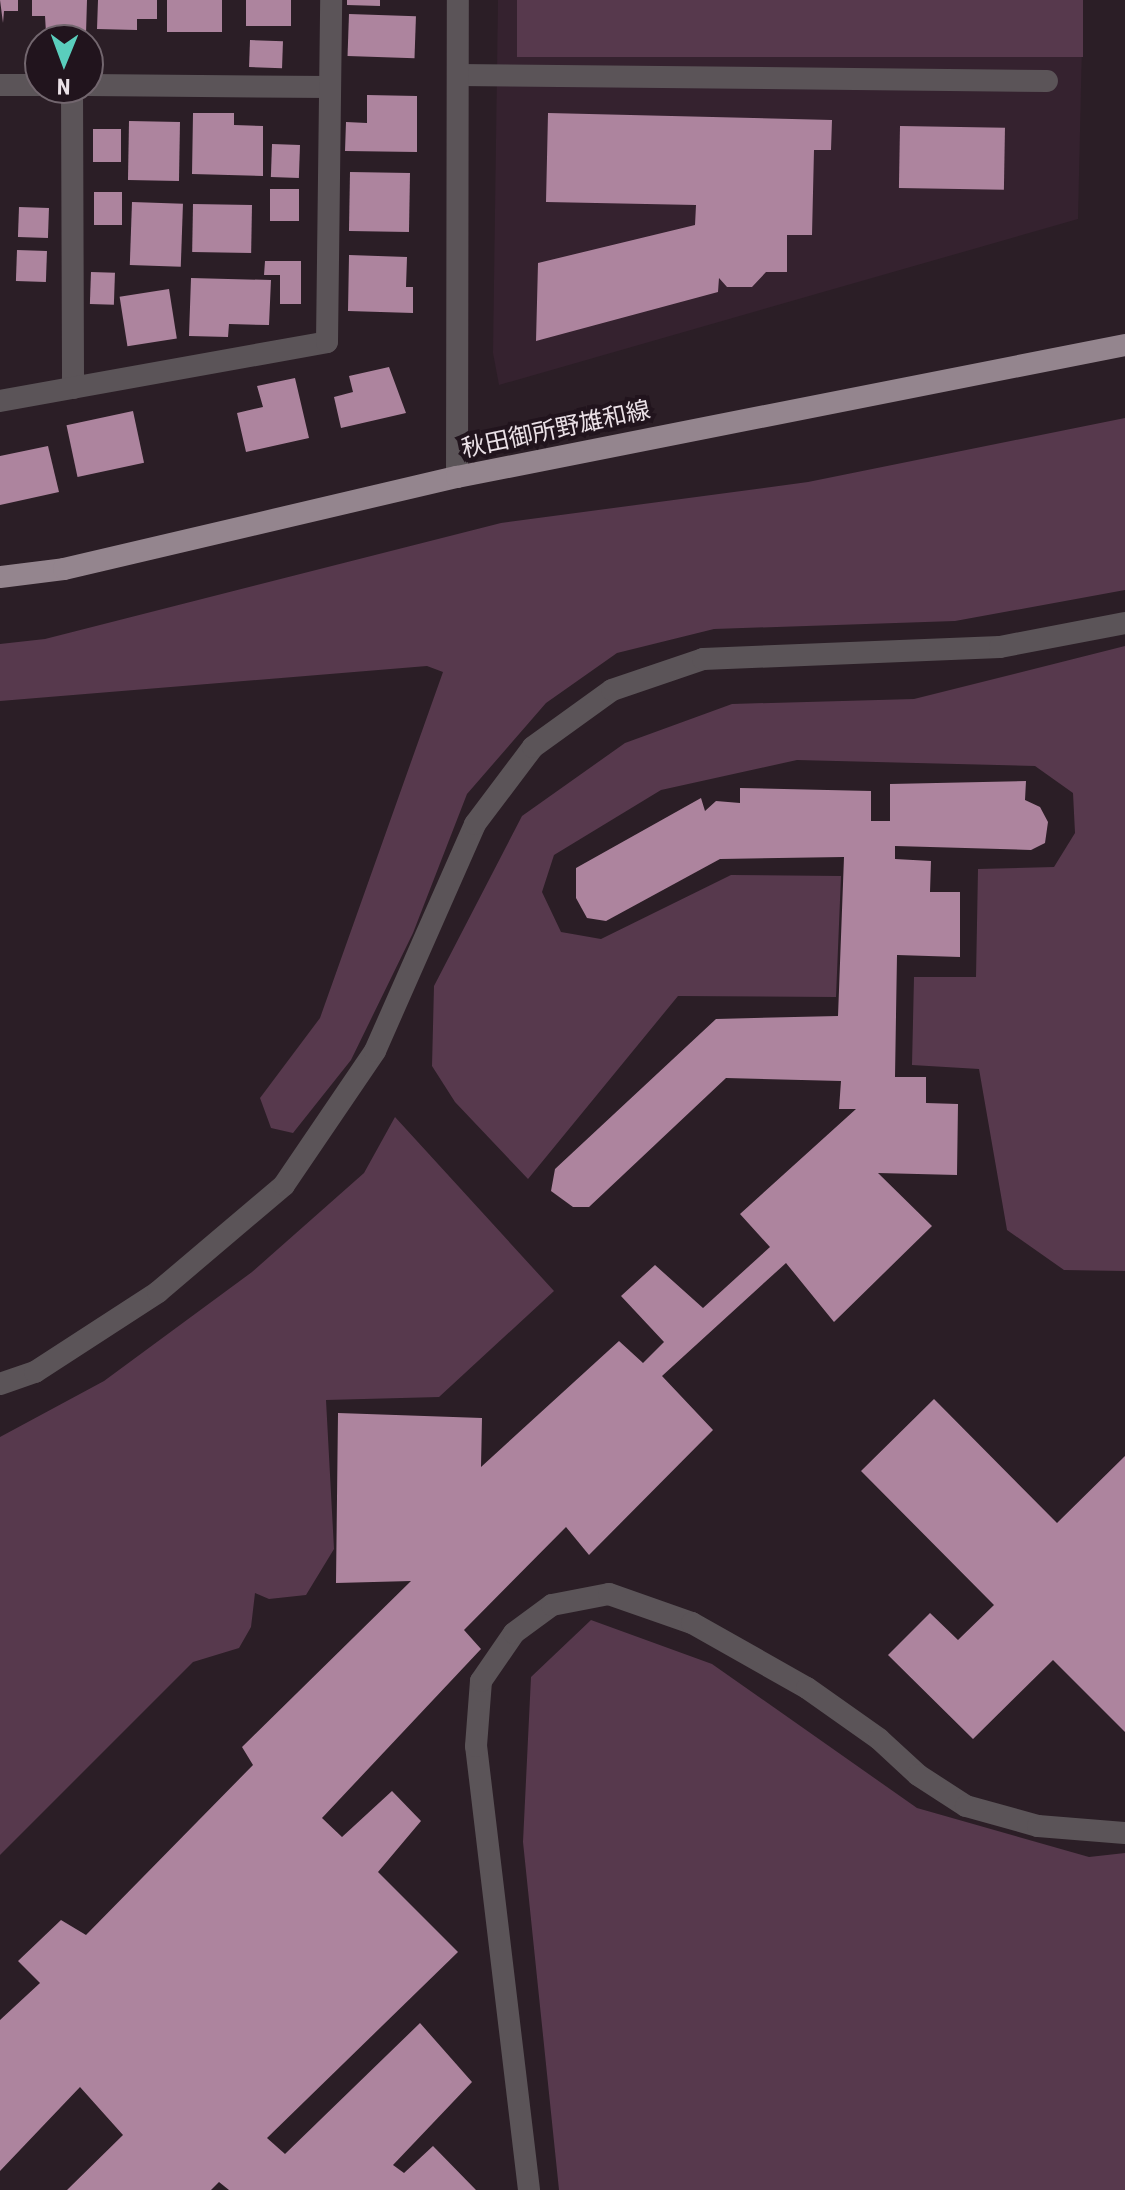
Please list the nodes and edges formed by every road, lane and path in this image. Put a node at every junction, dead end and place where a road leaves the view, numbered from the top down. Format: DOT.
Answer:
graph roads {
  1 [pos="331,0"];
  2 [pos="458,0"];
  3 [pos="458,75"];
  4 [pos="1047,81"];
  5 [pos="0,85"];
  6 [pos="24,85"];
  7 [pos="104,85"];
  8 [pos="330,87"];
  9 [pos="72,104"];
  10 [pos="1125,345"];
  11 [pos="73,388"];
  12 [pos="0,401"];
  13 [pos="457,477"];
  14 [pos="0,577"];
  15 [pos="1125,623"];
  16 [pos="0,1384"];
  17 [pos="1125,1833"];
  18 [pos="529,2190"];
  1 -- 8 [label="street"];
  2 -- 3 [label="street"];
  3 -- 4 [label="street"];
  3 -- 13 [label="street"];
  5 -- 6 [label="street"];
  7 -- 8 [label="street"];
  8 -- 11 [label="street"];
  9 -- 11 [label="street"];
  10 -- 13 [label="main road, 秋田御所野雄和線"];
  11 -- 12 [label="street"];
  13 -- 14 [label="main road, 秋田御所野雄和線"];
  15 -- 16 [label="street"];
  17 -- 18 [label="street"];
}
